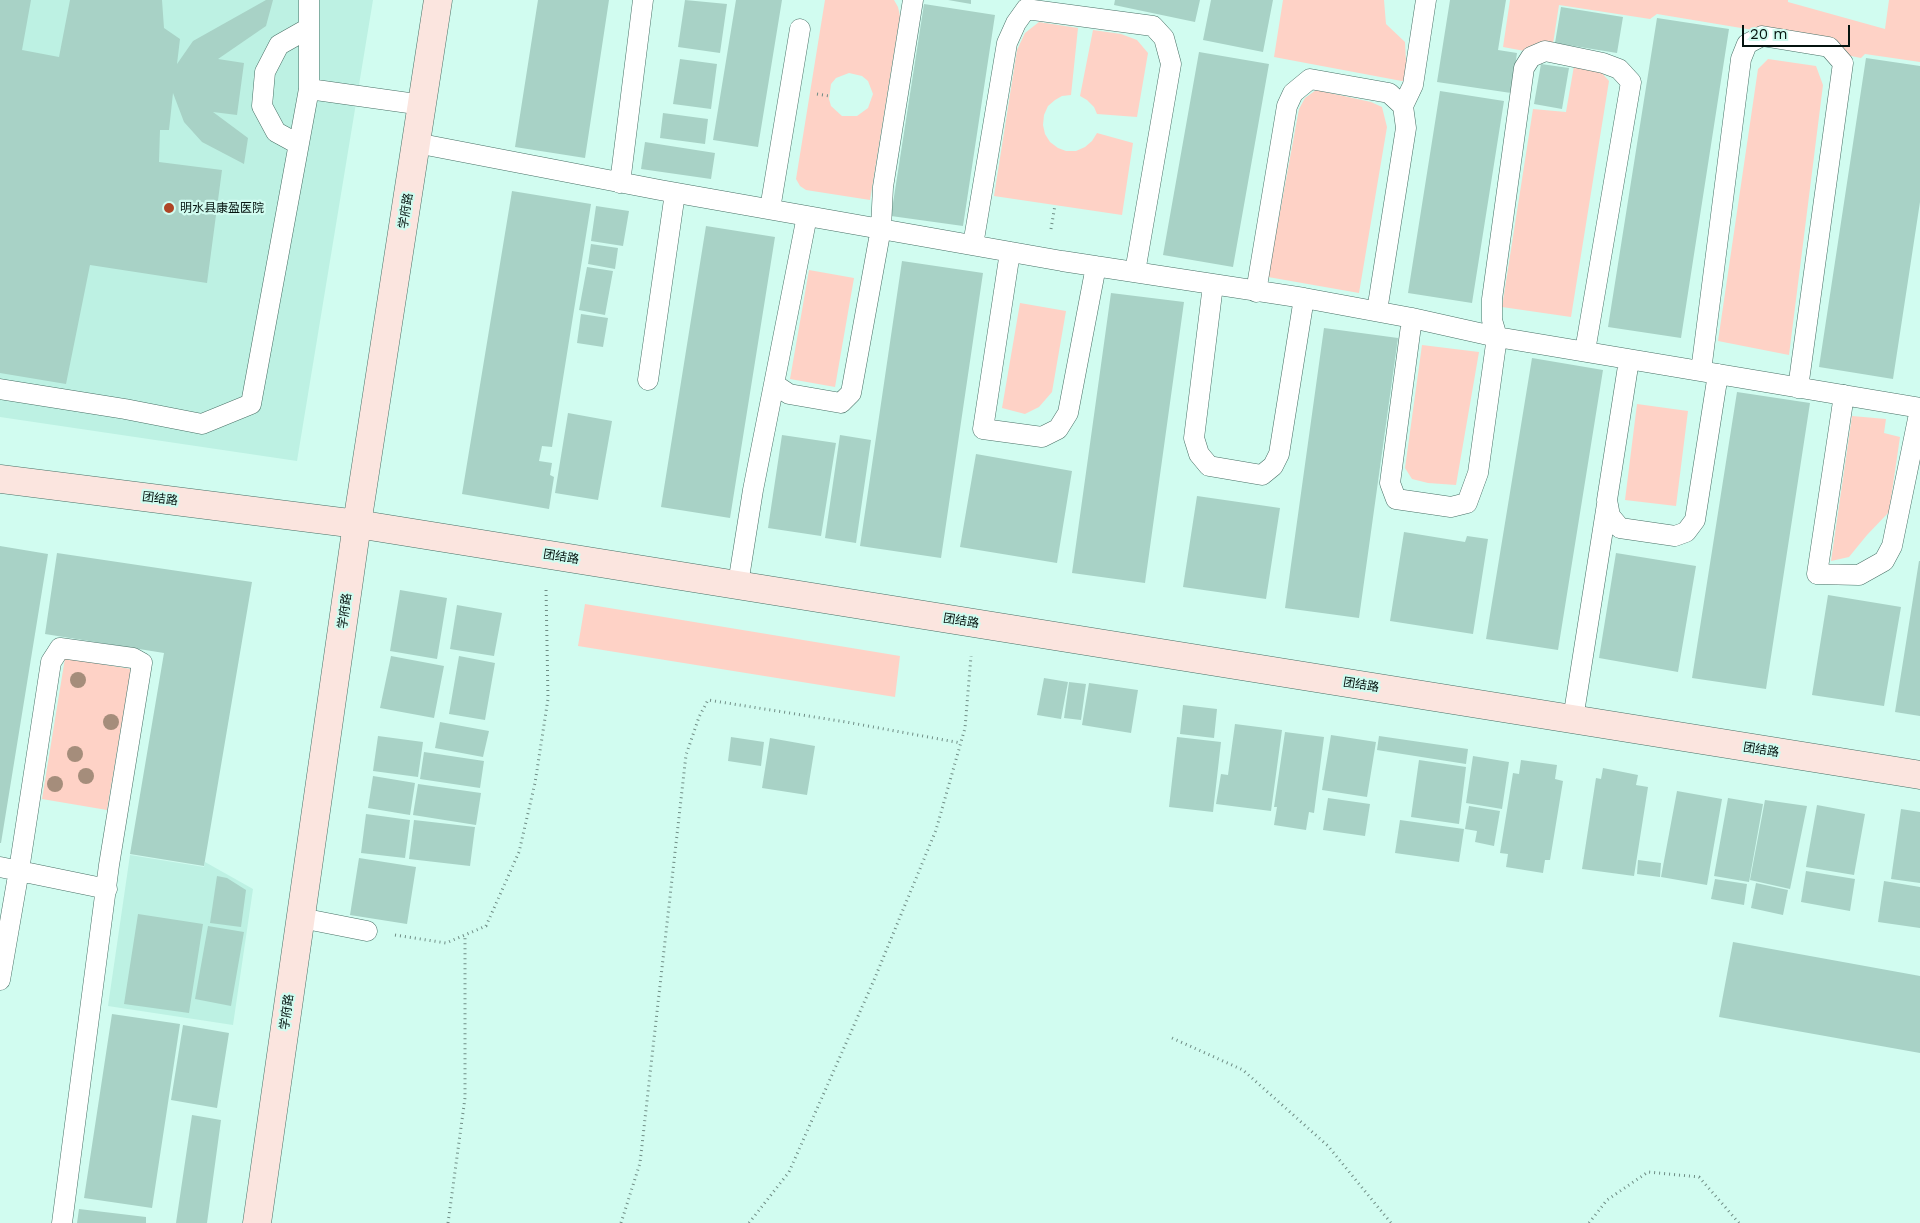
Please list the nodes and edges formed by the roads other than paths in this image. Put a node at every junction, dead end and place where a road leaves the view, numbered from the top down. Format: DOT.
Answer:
graph roads {
  1 [pos="309,0"];
  2 [pos="438,0"];
  3 [pos="644,0"];
  4 [pos="913,0"];
  5 [pos="1426,0"];
  6 [pos="309,28"];
  7 [pos="800,29"];
  8 [pos="308,89"];
  9 [pos="422,105"];
  10 [pos="1404,106"];
  11 [pos="416,143"];
  12 [pos="298,144"];
  13 [pos="620,183"];
  14 [pos="675,192"];
  15 [pos="770,209"];
  16 [pos="807,216"];
  17 [pos="881,228"];
  18 [pos="973,245"];
  19 [pos="1010,252"];
  20 [pos="1096,266"];
  21 [pos="1135,272"];
  22 [pos="1213,285"];
  23 [pos="1256,292"];
  24 [pos="1304,298"];
  25 [pos="1377,311"];
  26 [pos="1412,318"];
  27 [pos="1497,337"];
  28 [pos="1585,351"];
  29 [pos="1629,360"];
  30 [pos="1709,373"];
  31 [pos="648,380"];
  32 [pos="774,384"];
  33 [pos="1798,388"];
  34 [pos="0,389"];
  35 [pos="1844,395"];
  36 [pos="1920,409"];
  37 [pos="0,478"];
  38 [pos="1607,500"];
  39 [pos="357,524"];
  40 [pos="738,584"];
  41 [pos="1573,720"];
  42 [pos="1920,775"];
  43 [pos="10,868"];
  44 [pos="106,889"];
  45 [pos="301,918"];
  46 [pos="367,931"];
  47 [pos="0,980"];
  48 [pos="62,1223"];
  49 [pos="256,1223"];
  1 -- 6 [label="lane"];
  2 -- 9 [label="street, 学府路"];
  3 -- 13 [label="lane"];
  4 -- 17 [label="lane"];
  5 -- 10 [label="lane"];
  6 -- 8 [label="lane"];
  6 -- 12 [label="lane"];
  7 -- 15 [label="lane"];
  8 -- 9 [label="lane"];
  8 -- 12 [label="lane"];
  9 -- 11 [label="street, 学府路"];
  10 -- 23 [label="lane"];
  10 -- 25 [label="lane"];
  11 -- 13 [label="lane"];
  11 -- 39 [label="street, 学府路"];
  12 -- 34 [label="lane"];
  13 -- 14 [label="lane"];
  14 -- 15 [label="lane"];
  14 -- 31 [label="lane"];
  15 -- 16 [label="lane"];
  16 -- 17 [label="lane"];
  16 -- 32 [label="lane"];
  17 -- 18 [label="lane"];
  17 -- 32 [label="lane"];
  18 -- 19 [label="lane"];
  18 -- 21 [label="lane"];
  19 -- 20 [label="lane"];
  19 -- 20 [label="lane"];
  20 -- 21 [label="lane"];
  21 -- 22 [label="lane"];
  22 -- 23 [label="lane"];
  22 -- 24 [label="lane"];
  23 -- 24 [label="lane"];
  24 -- 25 [label="lane"];
  25 -- 26 [label="lane"];
  26 -- 27 [label="lane"];
  26 -- 27 [label="lane"];
  27 -- 28 [label="lane"];
  27 -- 28 [label="lane"];
  28 -- 29 [label="lane"];
  29 -- 30 [label="lane"];
  29 -- 38 [label="lane"];
  30 -- 33 [label="lane"];
  30 -- 33 [label="lane"];
  30 -- 38 [label="lane"];
  32 -- 40 [label="lane"];
  33 -- 35 [label="lane"];
  35 -- 36 [label="lane"];
  35 -- 36 [label="lane"];
  37 -- 39 [label="street, 团结路"];
  38 -- 41 [label="lane"];
  39 -- 40 [label="street, 团结路"];
  39 -- 45 [label="street, 学府路"];
  40 -- 41 [label="street, 团结路"];
  41 -- 42 [label="street, 团结路"];
  43 -- 44 [label="lane"];
  43 -- 44 [label="lane"];
  43 -- 47 [label="lane"];
  44 -- 48 [label="lane"];
  45 -- 46 [label="lane"];
  45 -- 49 [label="street, 学府路"];
}
